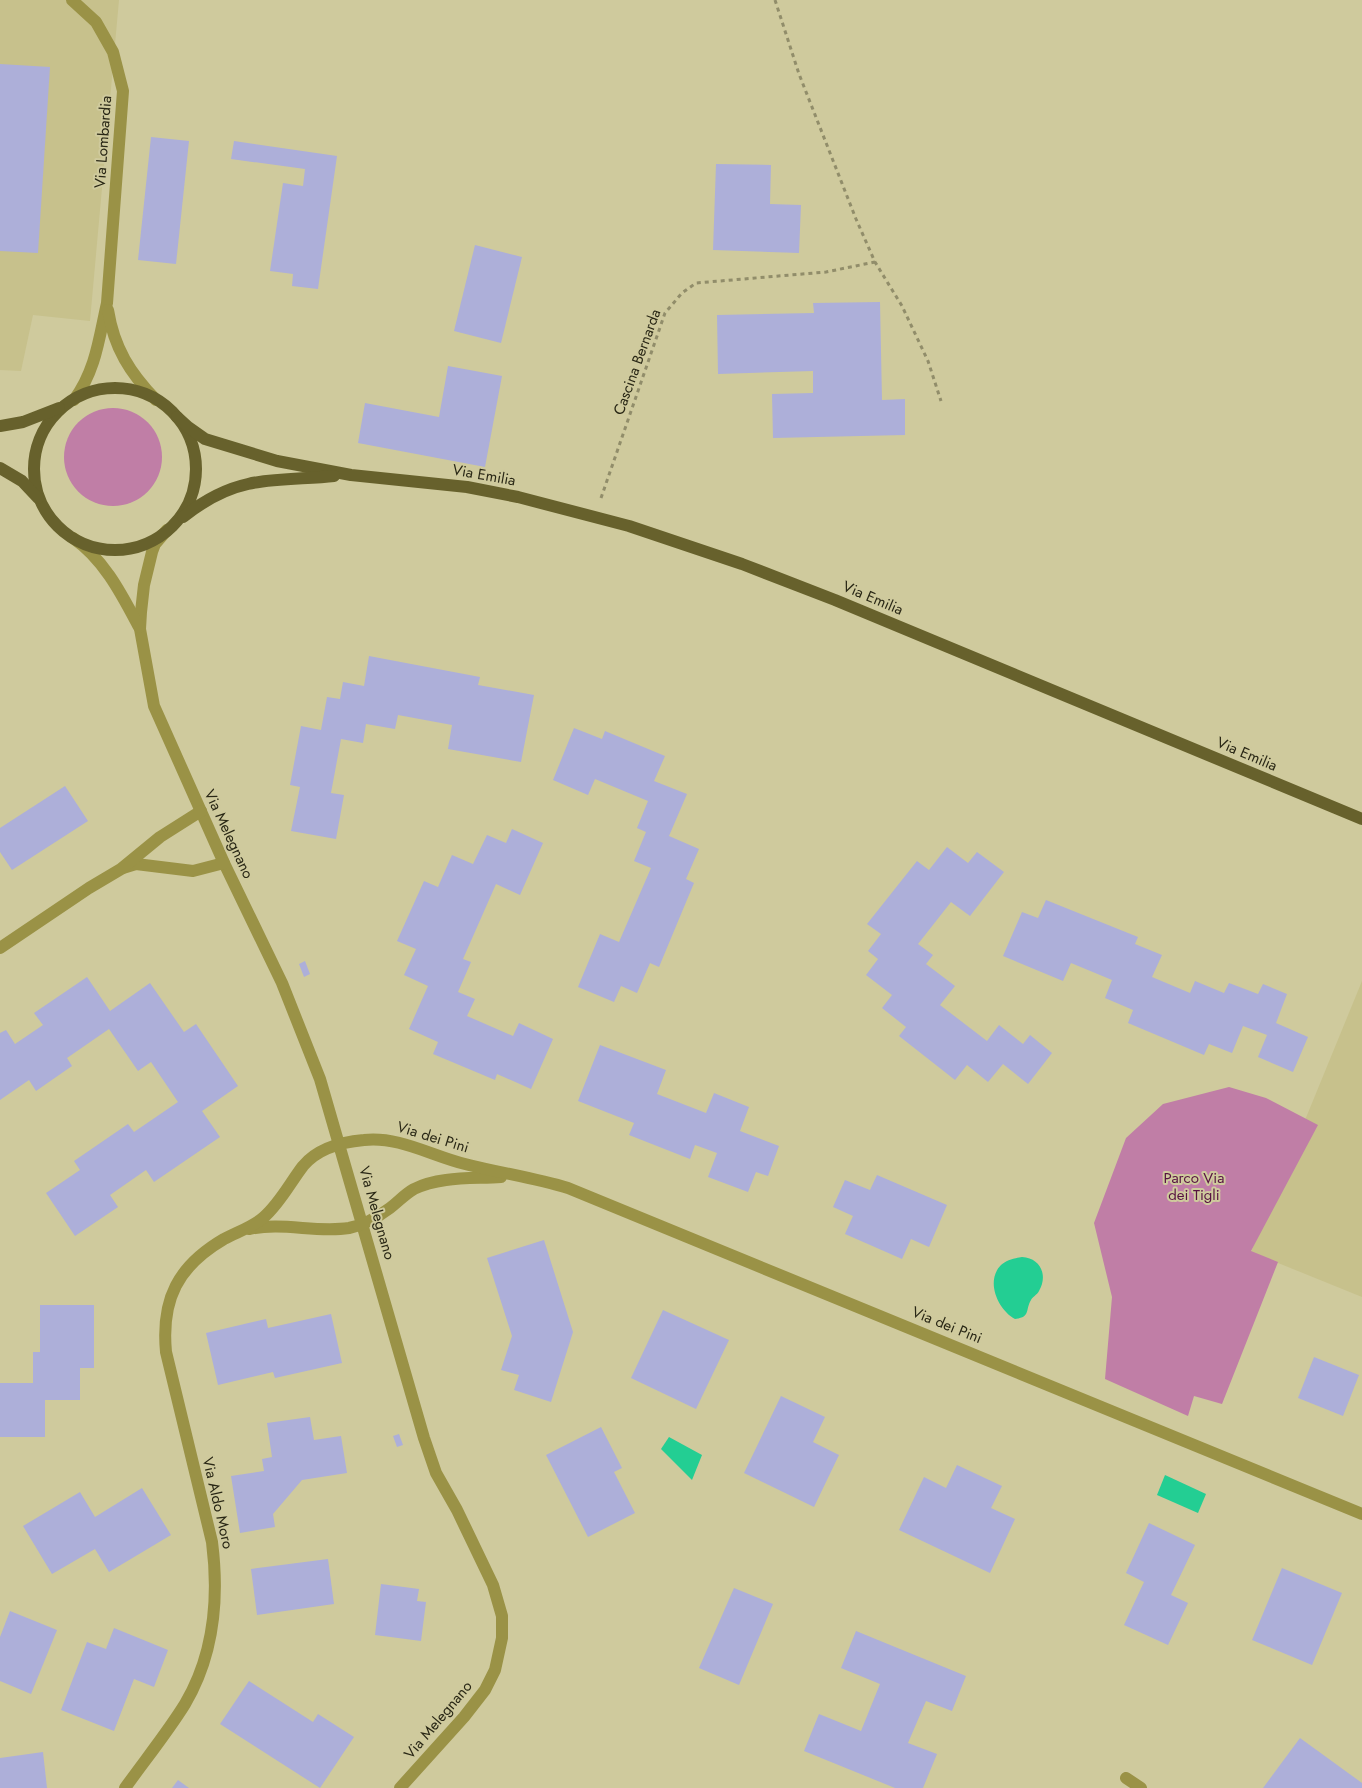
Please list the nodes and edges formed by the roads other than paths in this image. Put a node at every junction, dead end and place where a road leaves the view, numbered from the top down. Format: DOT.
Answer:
graph roads {
  1 [pos="72,0"];
  2 [pos="107,303"];
  3 [pos="74,400"];
  4 [pos="156,400"];
  5 [pos="177,417"];
  6 [pos="0,426"];
  7 [pos="0,468"];
  8 [pos="351,475"];
  9 [pos="44,508"];
  10 [pos="169,528"];
  11 [pos="73,538"];
  12 [pos="140,629"];
  13 [pos="201,810"];
  14 [pos="1362,819"];
  15 [pos="224,863"];
  16 [pos="120,869"];
  17 [pos="0,948"];
  18 [pos="340,1144"];
  19 [pos="516,1176"];
  20 [pos="363,1224"];
  21 [pos="235,1232"];
  22 [pos="1362,1514"];
  23 [pos="1126,1778"];
  24 [pos="125,1788"];
  25 [pos="400,1788"];
  26 [pos="1141,1788"];
  1 -- 2 [label="street, Via Lombardia"];
  2 -- 3 [label="street, Via Lombardia"];
  2 -- 4 [label="street, Via Lombardia"];
  3 -- 4 [label="main road"];
  3 -- 6 [label="main road"];
  3 -- 9 [label="main road"];
  4 -- 5 [label="main road"];
  5 -- 8 [label="main road, Via Emilia"];
  5 -- 10 [label="main road"];
  7 -- 9 [label="main road"];
  8 -- 10 [label="main road, Via Emilia"];
  8 -- 14 [label="main road, Via Emilia"];
  9 -- 11 [label="main road"];
  10 -- 11 [label="main road"];
  10 -- 12 [label="street, Via Melegnano"];
  11 -- 12 [label="street, Via Melegnano"];
  12 -- 13 [label="street, Via Melegnano"];
  13 -- 15 [label="street, Via Melegnano"];
  13 -- 16 [label="street"];
  15 -- 16 [label="street"];
  15 -- 18 [label="street, Via Melegnano"];
  16 -- 17 [label="street"];
  18 -- 19 [label="street, Via dei Pini"];
  18 -- 20 [label="street, Via Melegnano"];
  18 -- 21 [label="street, Via Aldo Moro"];
  19 -- 20 [label="street, Via dei Pini"];
  19 -- 22 [label="street, Via dei Pini"];
  20 -- 21 [label="street, Via Aldo Moro"];
  20 -- 25 [label="street, Via Melegnano"];
  21 -- 24 [label="street, Via Aldo Moro"];
  23 -- 26 [label="street"];
}
